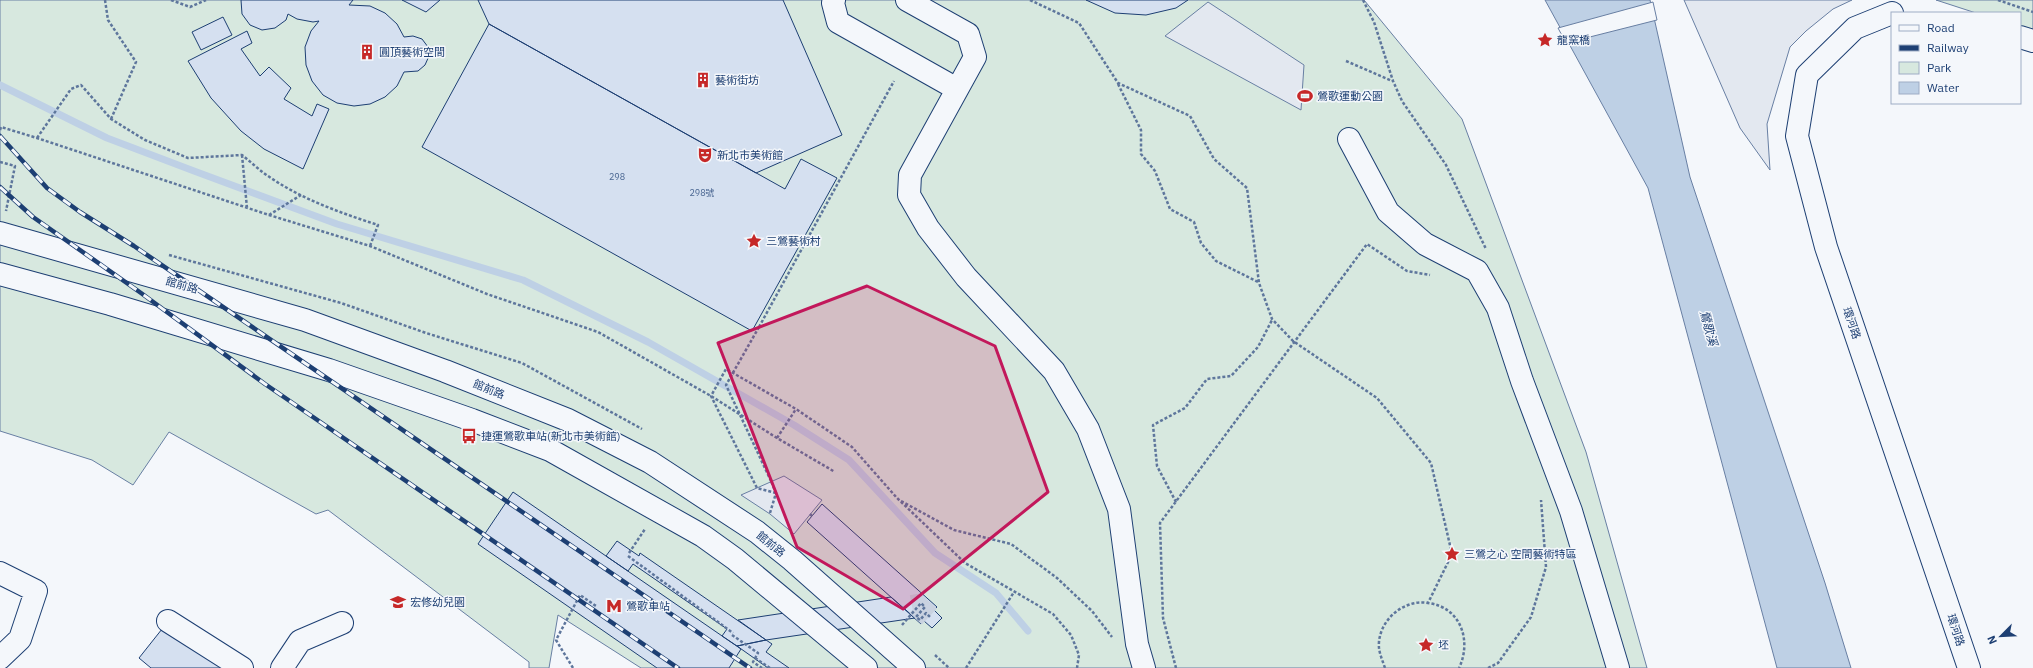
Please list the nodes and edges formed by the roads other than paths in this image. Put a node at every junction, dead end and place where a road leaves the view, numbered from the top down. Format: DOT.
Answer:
graph roads {
  1 [pos="834,0"];
  2 [pos="907,0"];
  3 [pos="1891,13"];
  4 [pos="2021,37"];
  5 [pos="2033,41"];
  6 [pos="957,89"];
  7 [pos="1349,139"];
  8 [pos="0,233"];
  9 [pos="0,274"];
  10 [pos="0,573"];
  11 [pos="168,621"];
  12 [pos="342,623"];
  13 [pos="0,658"];
  14 [pos="242,668"];
  15 [pos="282,668"];
  16 [pos="866,668"];
  17 [pos="914,668"];
  18 [pos="1144,668"];
  19 [pos="1618,668"];
  20 [pos="1969,668"];
  1 -- 6 [label="street"];
  2 -- 6 [label="street"];
  3 -- 20 [label="street, 環河路"];
  4 -- 5 [label="street"];
  6 -- 18 [label="street"];
  7 -- 19 [label="street"];
  8 -- 17 [label="street, 館前路"];
  9 -- 16 [label="street"];
  10 -- 13 [label="street"];
  11 -- 14 [label="street"];
  12 -- 15 [label="street"];
}
